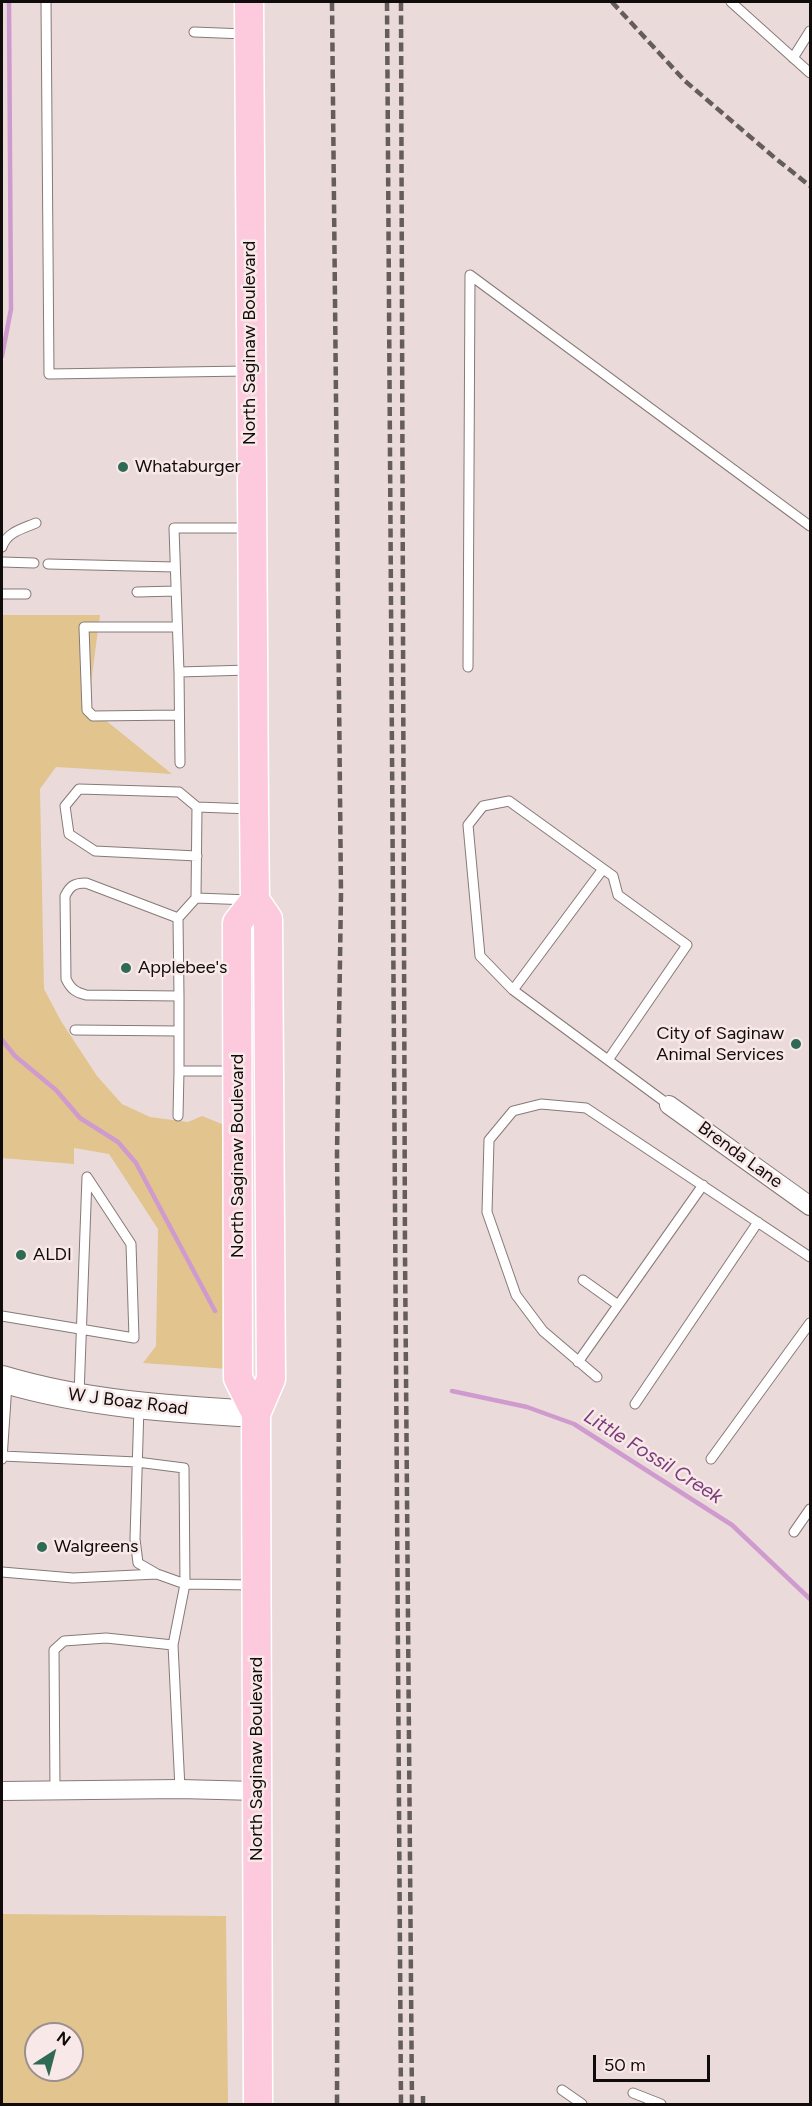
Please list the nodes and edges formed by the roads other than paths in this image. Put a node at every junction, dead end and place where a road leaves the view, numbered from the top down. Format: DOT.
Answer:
graph roads {
  1 [pos="46,2"];
  2 [pos="249,2"];
  3 [pos="731,2"];
  4 [pos="810,31"];
  5 [pos="194,32"];
  6 [pos="249,34"];
  7 [pos="793,58"];
  8 [pos="810,73"];
  9 [pos="250,370"];
  10 [pos="36,523"];
  11 [pos="810,526"];
  12 [pos="251,528"];
  13 [pos="2,547"];
  14 [pos="2,562"];
  15 [pos="34,563"];
  16 [pos="48,564"];
  17 [pos="175,567"];
  18 [pos="176,591"];
  19 [pos="137,592"];
  20 [pos="2,594"];
  21 [pos="26,594"];
  22 [pos="177,627"];
  23 [pos="468,667"];
  24 [pos="253,670"];
  25 [pos="179,672"];
  26 [pos="180,715"];
  27 [pos="180,763"];
  28 [pos="197,807"];
  29 [pos="254,809"];
  30 [pos="197,856"];
  31 [pos="603,869"];
  32 [pos="196,898"];
  33 [pos="255,900"];
  34 [pos="178,918"];
  35 [pos="513,990"];
  36 [pos="179,996"];
  37 [pos="75,1030"];
  38 [pos="179,1031"];
  39 [pos="608,1060"];
  40 [pos="179,1071"];
  41 [pos="238,1071"];
  42 [pos="669,1105"];
  43 [pos="178,1116"];
  44 [pos="703,1185"];
  45 [pos="810,1206"];
  46 [pos="758,1222"];
  47 [pos="810,1257"];
  48 [pos="583,1280"];
  49 [pos="618,1305"];
  50 [pos="2,1316"];
  51 [pos="810,1323"];
  52 [pos="83,1330"];
  53 [pos="578,1362"];
  54 [pos="597,1377"];
  55 [pos="4,1380"];
  56 [pos="79,1397"];
  57 [pos="634,1404"];
  58 [pos="139,1406"];
  59 [pos="256,1414"];
  60 [pos="2,1458"];
  61 [pos="711,1459"];
  62 [pos="137,1462"];
  63 [pos="810,1509"];
  64 [pos="794,1532"];
  65 [pos="2,1572"];
  66 [pos="157,1574"];
  67 [pos="185,1584"];
  68 [pos="257,1585"];
  69 [pos="173,1645"];
  70 [pos="180,1789"];
  71 [pos="2,1791"];
  72 [pos="55,1791"];
  73 [pos="257,1791"];
  74 [pos="562,2090"];
  75 [pos="633,2093"];
  76 [pos="258,2104"];
  77 [pos="582,2104"];
  78 [pos="662,2104"];
  1 -- 9 [label="lane"];
  2 -- 6 [label="main road, North Saginaw Boulevard"];
  3 -- 7 [label="lane"];
  4 -- 7 [label="lane"];
  5 -- 6 [label="lane"];
  6 -- 9 [label="main road, North Saginaw Boulevard"];
  7 -- 8 [label="lane"];
  9 -- 12 [label="main road, North Saginaw Boulevard"];
  10 -- 13 [label="lane"];
  11 -- 23 [label="lane"];
  12 -- 17 [label="lane"];
  12 -- 24 [label="main road, North Saginaw Boulevard"];
  14 -- 15 [label="lane"];
  16 -- 17 [label="lane"];
  17 -- 18 [label="lane"];
  18 -- 19 [label="lane"];
  18 -- 22 [label="lane"];
  20 -- 21 [label="lane"];
  22 -- 25 [label="lane"];
  22 -- 26 [label="lane"];
  24 -- 25 [label="lane"];
  24 -- 29 [label="main road, North Saginaw Boulevard"];
  25 -- 26 [label="lane"];
  26 -- 27 [label="lane"];
  28 -- 29 [label="lane"];
  28 -- 30 [label="lane"];
  28 -- 30 [label="lane"];
  29 -- 33 [label="main road, North Saginaw Boulevard"];
  30 -- 32 [label="lane"];
  31 -- 35 [label="lane"];
  31 -- 35 [label="lane"];
  31 -- 39 [label="lane"];
  32 -- 33 [label="lane"];
  32 -- 34 [label="lane"];
  33 -- 41 [label="main road, North Saginaw Boulevard"];
  33 -- 59 [label="main road, North Saginaw Boulevard"];
  34 -- 36 [label="lane"];
  34 -- 36 [label="lane"];
  35 -- 39 [label="lane"];
  36 -- 38 [label="lane"];
  37 -- 38 [label="lane"];
  38 -- 40 [label="lane"];
  39 -- 42 [label="lane"];
  40 -- 41 [label="lane"];
  40 -- 43 [label="lane"];
  41 -- 59 [label="main road, North Saginaw Boulevard"];
  42 -- 45 [label="street, Brenda Lane"];
  44 -- 46 [label="lane"];
  44 -- 49 [label="lane"];
  44 -- 53 [label="lane"];
  46 -- 47 [label="lane"];
  46 -- 57 [label="lane"];
  48 -- 49 [label="lane"];
  49 -- 53 [label="lane"];
  50 -- 52 [label="lane"];
  51 -- 61 [label="lane"];
  52 -- 52 [label="lane"];
  52 -- 56 [label="lane"];
  53 -- 54 [label="lane"];
  55 -- 56 [label="main road, W J Boaz Road"];
  55 -- 60 [label="lane"];
  56 -- 58 [label="main road, W J Boaz Road"];
  58 -- 59 [label="main road, W J Boaz Road"];
  58 -- 62 [label="lane"];
  59 -- 68 [label="main road, North Saginaw Boulevard"];
  60 -- 62 [label="lane"];
  62 -- 66 [label="lane"];
  62 -- 67 [label="lane"];
  63 -- 64 [label="lane"];
  65 -- 66 [label="lane"];
  66 -- 67 [label="lane"];
  67 -- 68 [label="lane"];
  67 -- 69 [label="lane"];
  68 -- 73 [label="main road, North Saginaw Boulevard"];
  69 -- 70 [label="lane"];
  69 -- 72 [label="lane"];
  70 -- 72 [label="street"];
  70 -- 73 [label="street"];
  71 -- 72 [label="street"];
  73 -- 76 [label="main road, North Saginaw Boulevard"];
  74 -- 77 [label="lane"];
  75 -- 78 [label="lane"];
}
